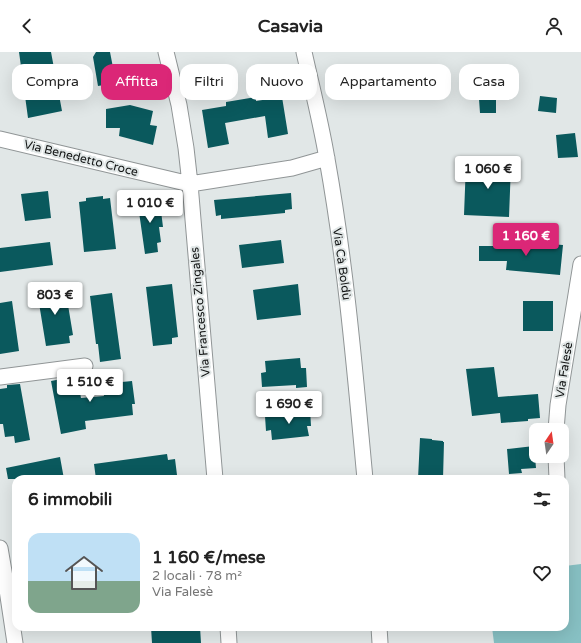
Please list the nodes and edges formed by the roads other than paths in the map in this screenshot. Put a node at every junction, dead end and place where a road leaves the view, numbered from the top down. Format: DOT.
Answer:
graph roads {
  1 [pos="166,52"];
  2 [pos="304,52"];
  3 [pos="0,139"];
  4 [pos="327,158"];
  5 [pos="190,184"];
  6 [pos="581,264"];
  7 [pos="85,366"];
  8 [pos="0,377"];
  9 [pos="557,423"];
  10 [pos="556,463"];
  11 [pos="215,475"];
  12 [pos="364,475"];
  13 [pos="557,475"];
  14 [pos="0,548"];
  15 [pos="12,623"];
  16 [pos="13,631"];
  17 [pos="228,631"];
  18 [pos="379,631"];
  19 [pos="15,643"];
  20 [pos="229,643"];
  21 [pos="380,643"];
  1 -- 5 [label="street, Via Francesco Zingales"];
  2 -- 4 [label="street, Via Cà Boldù"];
  3 -- 5 [label="street, Via Benedetto Croce"];
  4 -- 5 [label="street, Via Benedetto Croce"];
  4 -- 12 [label="street, Via Cà Boldù"];
  5 -- 11 [label="street, Via Francesco Zingales"];
  6 -- 9 [label="street, Via Falesè"];
  7 -- 8 [label="street"];
  10 -- 13 [label="street"];
  14 -- 15 [label="street"];
  16 -- 19 [label="street"];
  17 -- 20 [label="street"];
  18 -- 21 [label="street"];
}
